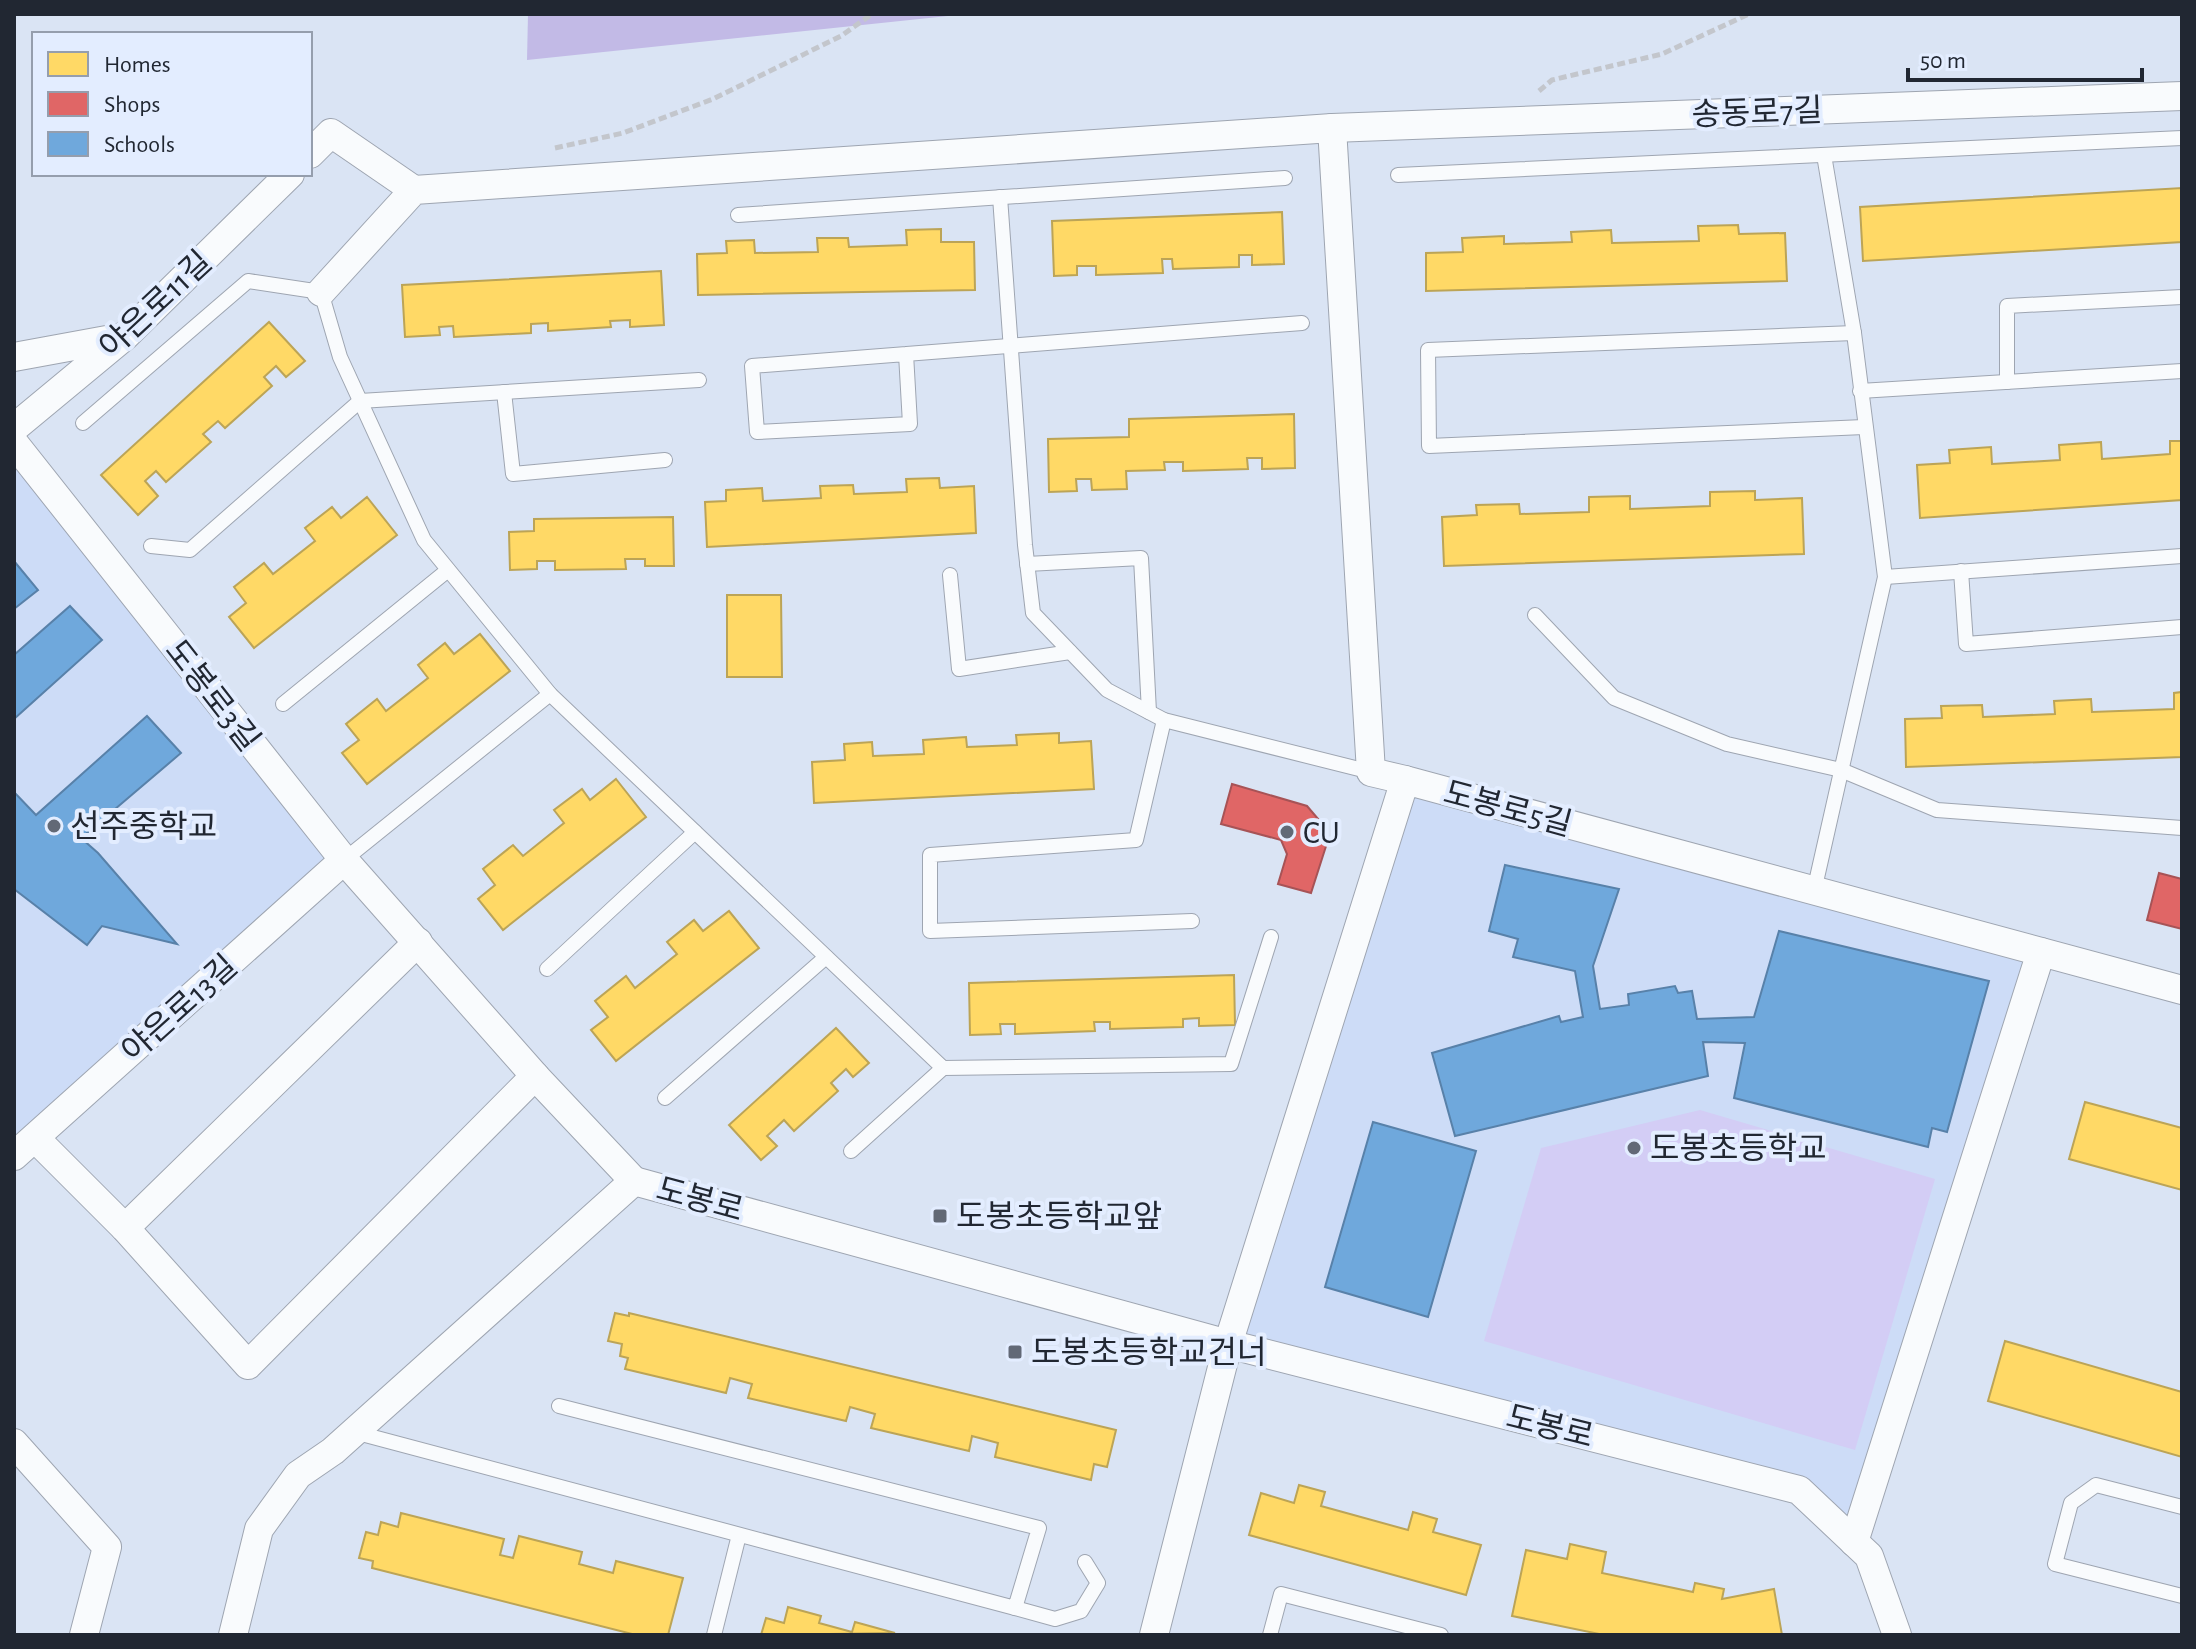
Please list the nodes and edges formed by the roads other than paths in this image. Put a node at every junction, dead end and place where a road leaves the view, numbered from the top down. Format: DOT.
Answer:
graph roads {
  1 [pos="2182,96"];
  2 [pos="1332,128"];
  3 [pos="2182,138"];
  4 [pos="312,152"];
  5 [pos="1824,155"];
  6 [pos="1398,175"];
  7 [pos="288,176"];
  8 [pos="1285,178"];
  9 [pos="414,190"];
  10 [pos="1000,197"];
  11 [pos="738,215"];
  12 [pos="321,292"];
  13 [pos="2182,297"];
  14 [pos="1302,323"];
  15 [pos="1854,333"];
  16 [pos="125,336"];
  17 [pos="1011,347"];
  18 [pos="906,354"];
  19 [pos="14,357"];
  20 [pos="2182,371"];
  21 [pos="699,380"];
  22 [pos="2007,382"];
  23 [pos="1860,391"];
  24 [pos="504,392"];
  25 [pos="360,401"];
  26 [pos="83,423"];
  27 [pos="1864,427"];
  28 [pos="14,428"];
  29 [pos="14,443"];
  30 [pos="665,460"];
  31 [pos="151,546"];
  32 [pos="2182,556"];
  33 [pos="1027,564"];
  34 [pos="448,570"];
  35 [pos="1961,571"];
  36 [pos="950,575"];
  37 [pos="1885,577"];
  38 [pos="1535,615"];
  39 [pos="2182,627"];
  40 [pos="1070,652"];
  41 [pos="550,694"];
  42 [pos="283,704"];
  43 [pos="1149,712"];
  44 [pos="1164,720"];
  45 [pos="1841,770"];
  46 [pos="1371,772"];
  47 [pos="1405,780"];
  48 [pos="2182,828"];
  49 [pos="695,832"];
  50 [pos="344,860"];
  51 [pos="1814,891"];
  52 [pos="1192,921"];
  53 [pos="1271,937"];
  54 [pos="418,942"];
  55 [pos="2041,952"];
  56 [pos="826,957"];
  57 [pos="547,969"];
  58 [pos="2182,990"];
  59 [pos="943,1068"];
  60 [pos="535,1076"];
  61 [pos="665,1098"];
  62 [pos="24,1147"];
  63 [pos="851,1151"];
  64 [pos="634,1181"];
  65 [pos="125,1228"];
  66 [pos="1228,1344"];
  67 [pos="559,1406"];
  68 [pos="353,1432"];
  69 [pos="14,1443"];
  70 [pos="2182,1507"];
  71 [pos="739,1535"];
  72 [pos="1854,1542"];
  73 [pos="1085,1562"];
  74 [pos="2182,1596"];
  75 [pos="1015,1608"];
  76 [pos="84,1635"];
  77 [pos="233,1635"];
  78 [pos="714,1635"];
  79 [pos="1154,1635"];
  80 [pos="1270,1635"];
  81 [pos="1441,1635"];
  82 [pos="1897,1635"];
  1 -- 2 [label="street, 송동로7길"];
  2 -- 9 [label="street, 송동로7길"];
  2 -- 46 [label="street"];
  3 -- 5 [label="lane"];
  4 -- 9 [label="street"];
  5 -- 6 [label="lane"];
  5 -- 15 [label="lane"];
  7 -- 16 [label="street, 야은로11길"];
  8 -- 10 [label="lane"];
  9 -- 12 [label="street"];
  10 -- 11 [label="lane"];
  10 -- 17 [label="lane"];
  12 -- 25 [label="lane"];
  12 -- 26 [label="lane"];
  13 -- 22 [label="lane"];
  14 -- 17 [label="lane"];
  15 -- 23 [label="lane"];
  15 -- 27 [label="lane"];
  16 -- 19 [label="street"];
  16 -- 28 [label="street, 야은로11길"];
  17 -- 18 [label="lane"];
  17 -- 33 [label="lane"];
  18 -- 18 [label="lane"];
  20 -- 22 [label="lane"];
  21 -- 24 [label="lane"];
  22 -- 23 [label="lane"];
  23 -- 27 [label="lane"];
  24 -- 25 [label="lane"];
  24 -- 30 [label="lane"];
  25 -- 31 [label="lane"];
  25 -- 34 [label="lane"];
  27 -- 37 [label="lane"];
  29 -- 50 [label="street, 도봉로3길"];
  32 -- 35 [label="lane"];
  33 -- 40 [label="lane"];
  33 -- 43 [label="lane"];
  34 -- 41 [label="lane"];
  34 -- 42 [label="lane"];
  35 -- 37 [label="lane"];
  35 -- 39 [label="lane"];
  36 -- 40 [label="lane"];
  37 -- 45 [label="lane"];
  38 -- 45 [label="lane"];
  40 -- 43 [label="lane"];
  41 -- 49 [label="lane"];
  41 -- 50 [label="lane"];
  43 -- 44 [label="lane"];
  44 -- 46 [label="lane"];
  44 -- 52 [label="lane"];
  45 -- 48 [label="lane"];
  45 -- 51 [label="lane"];
  46 -- 47 [label="street"];
  47 -- 51 [label="street, 도봉로5길"];
  47 -- 66 [label="street, 도봉로5길"];
  49 -- 56 [label="lane"];
  49 -- 57 [label="lane"];
  50 -- 54 [label="street, 도봉로3길"];
  50 -- 62 [label="street, 야은로13길"];
  51 -- 55 [label="street, 도봉로5길"];
  53 -- 59 [label="lane"];
  54 -- 60 [label="street, 도봉로3길"];
  54 -- 65 [label="street"];
  55 -- 58 [label="street, 도봉로5길"];
  55 -- 72 [label="street"];
  56 -- 59 [label="lane"];
  56 -- 61 [label="lane"];
  59 -- 63 [label="lane"];
  60 -- 64 [label="street, 도봉로3길"];
  60 -- 65 [label="street"];
  62 -- 65 [label="street"];
  64 -- 66 [label="street, 도봉로"];
  64 -- 68 [label="street, 도봉로"];
  66 -- 72 [label="street, 도봉로"];
  66 -- 79 [label="street"];
  67 -- 75 [label="lane"];
  68 -- 71 [label="lane"];
  68 -- 77 [label="street, 도봉로"];
  69 -- 76 [label="street"];
  70 -- 74 [label="lane"];
  71 -- 75 [label="lane"];
  71 -- 78 [label="lane"];
  72 -- 82 [label="street, 도봉로"];
  73 -- 75 [label="lane"];
  80 -- 81 [label="lane"];
}
